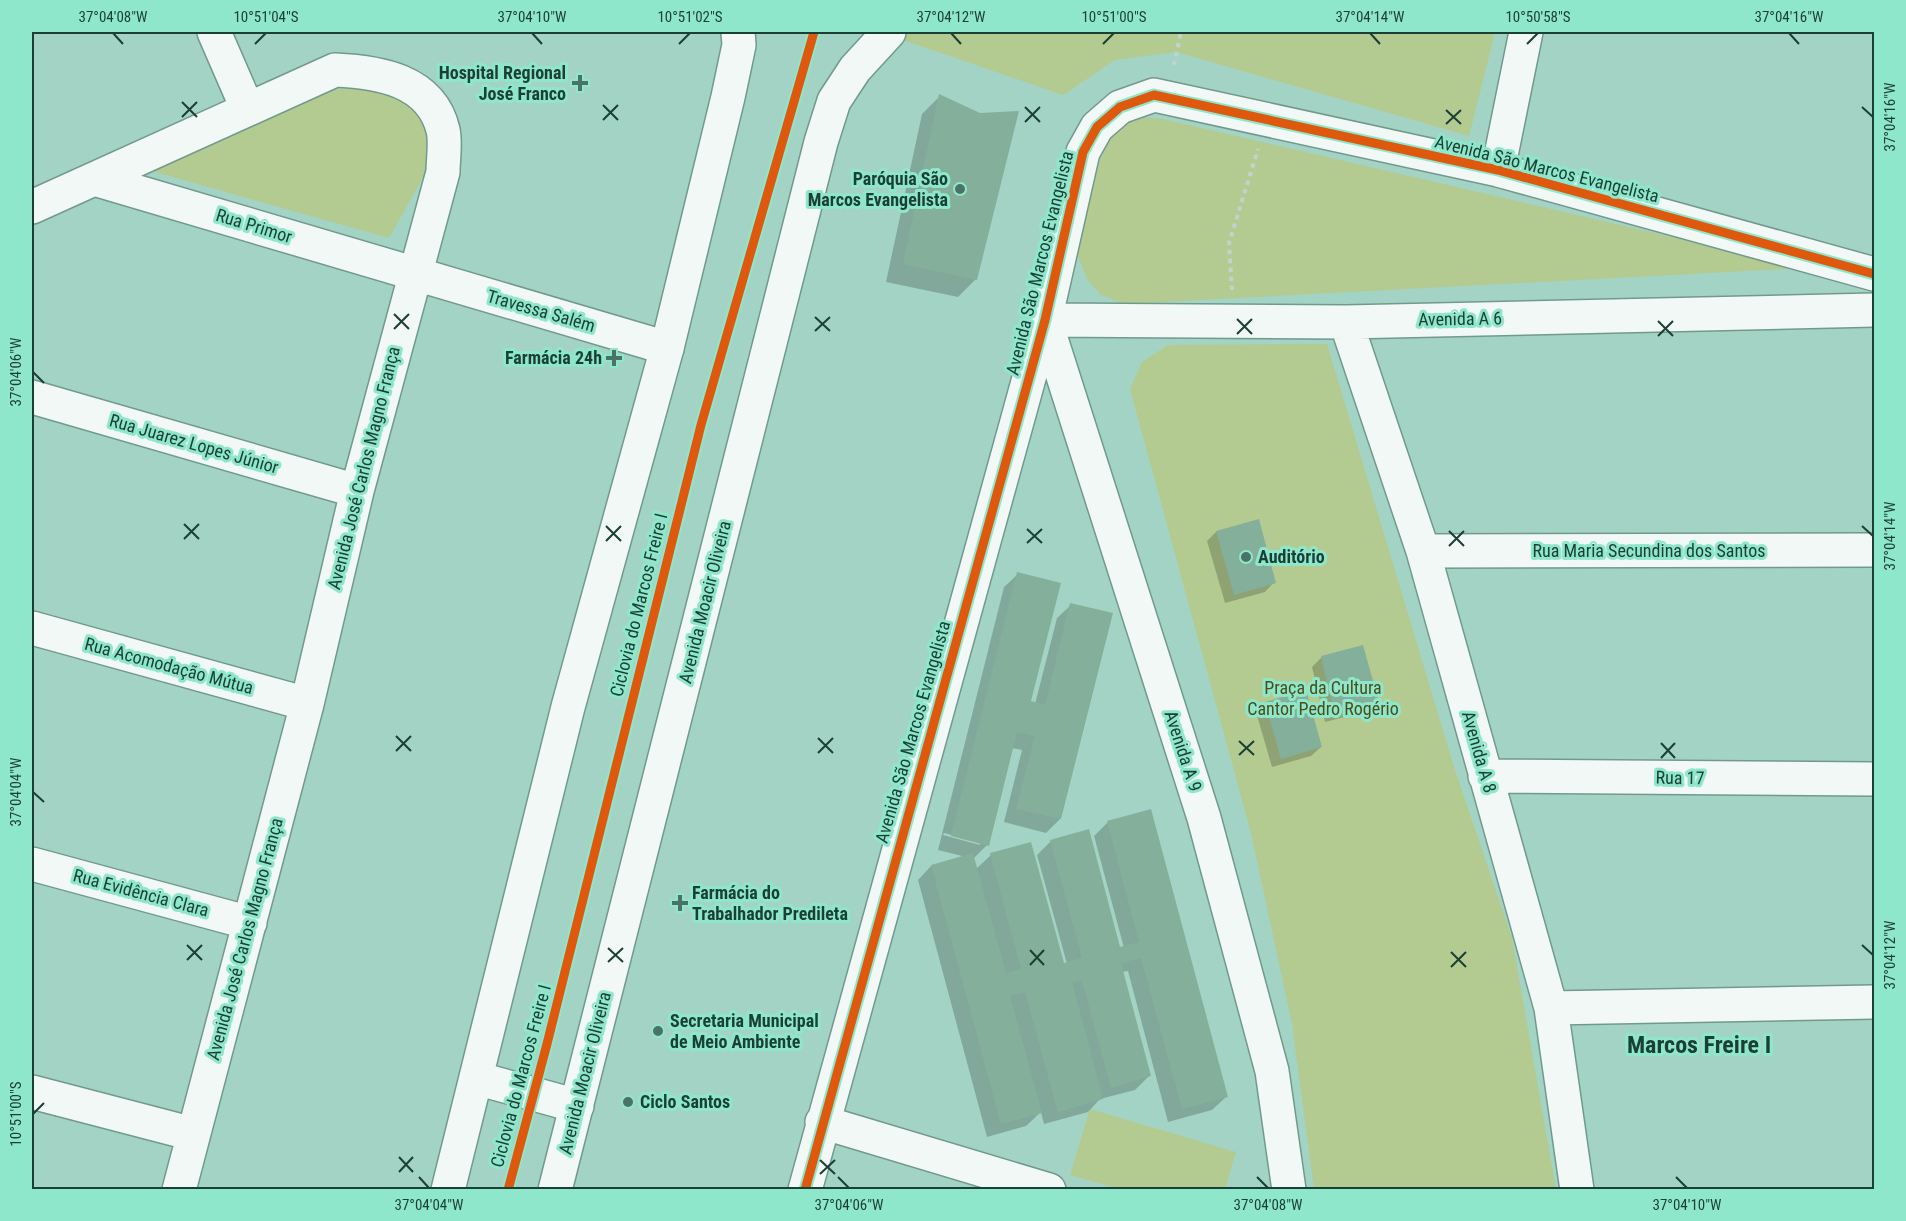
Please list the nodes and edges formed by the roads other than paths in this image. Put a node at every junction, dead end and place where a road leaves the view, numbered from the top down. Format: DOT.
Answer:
graph roads {
  1 [pos="214,32"];
  2 [pos="738,32"];
  3 [pos="889,32"];
  4 [pos="1526,32"];
  5 [pos="247,108"];
  6 [pos="1498,170"];
  7 [pos="94,178"];
  8 [pos="32,207"];
  9 [pos="414,274"];
  10 [pos="1875,274"];
  11 [pos="1875,310"];
  12 [pos="1046,320"];
  13 [pos="1346,322"];
  14 [pos="667,348"];
  15 [pos="32,397"];
  16 [pos="357,491"];
  17 [pos="1875,550"];
  18 [pos="1423,552"];
  19 [pos="32,628"];
  20 [pos="306,704"];
  21 [pos="1485,776"];
  22 [pos="1875,779"];
  23 [pos="32,864"];
  24 [pos="250,922"];
  25 [pos="1875,1002"];
  26 [pos="1551,1008"];
  27 [pos="476,1078"];
  28 [pos="32,1092"];
  29 [pos="577,1106"];
  30 [pos="822,1122"];
  31 [pos="193,1134"];
  32 [pos="179,1190"];
  33 [pos="448,1190"];
  34 [pos="555,1190"];
  35 [pos="805,1190"];
  36 [pos="1049,1190"];
  37 [pos="1289,1190"];
  38 [pos="1577,1190"];
  1 -- 5 [label="street"];
  2 -- 14 [label="street"];
  3 -- 29 [label="street, Avenida Moacir Oliveira"];
  4 -- 6 [label="street"];
  5 -- 7 [label="street, Avenida José Carlos Magno França"];
  5 -- 9 [label="street, Avenida José Carlos Magno França"];
  6 -- 10 [label="street, Avenida São Marcos Evangelista"];
  6 -- 12 [label="street, Avenida São Marcos Evangelista"];
  7 -- 8 [label="street, Avenida José Carlos Magno França"];
  7 -- 9 [label="street, Rua Primor"];
  9 -- 14 [label="street, Travessa Salém"];
  9 -- 16 [label="street, Avenida José Carlos Magno França"];
  11 -- 13 [label="street, Avenida A 6"];
  12 -- 13 [label="street, Avenida A 6"];
  12 -- 30 [label="street, Avenida São Marcos Evangelista"];
  12 -- 37 [label="street, Avenida A 9"];
  13 -- 18 [label="street, Avenida A 8"];
  14 -- 27 [label="street"];
  15 -- 16 [label="street, Rua Juarez Lopes Júnior"];
  16 -- 20 [label="street, Avenida José Carlos Magno França"];
  17 -- 18 [label="street, Rua Maria Secundina dos Santos"];
  18 -- 21 [label="street, Avenida A 8"];
  19 -- 20 [label="street, Rua Acomodação Mútua"];
  20 -- 24 [label="street, Avenida José Carlos Magno França"];
  21 -- 22 [label="street, Rua 17"];
  21 -- 26 [label="street, Avenida A 8"];
  23 -- 24 [label="street, Rua Evidência Clara"];
  24 -- 31 [label="street, Avenida José Carlos Magno França"];
  25 -- 26 [label="street"];
  26 -- 38 [label="street, Avenida A 8"];
  27 -- 29 [label="street"];
  27 -- 33 [label="street"];
  28 -- 31 [label="street"];
  29 -- 34 [label="street, Avenida Moacir Oliveira"];
  30 -- 35 [label="street, Avenida São Marcos Evangelista"];
  30 -- 36 [label="street"];
  31 -- 32 [label="street, Avenida José Carlos Magno França"];
}
